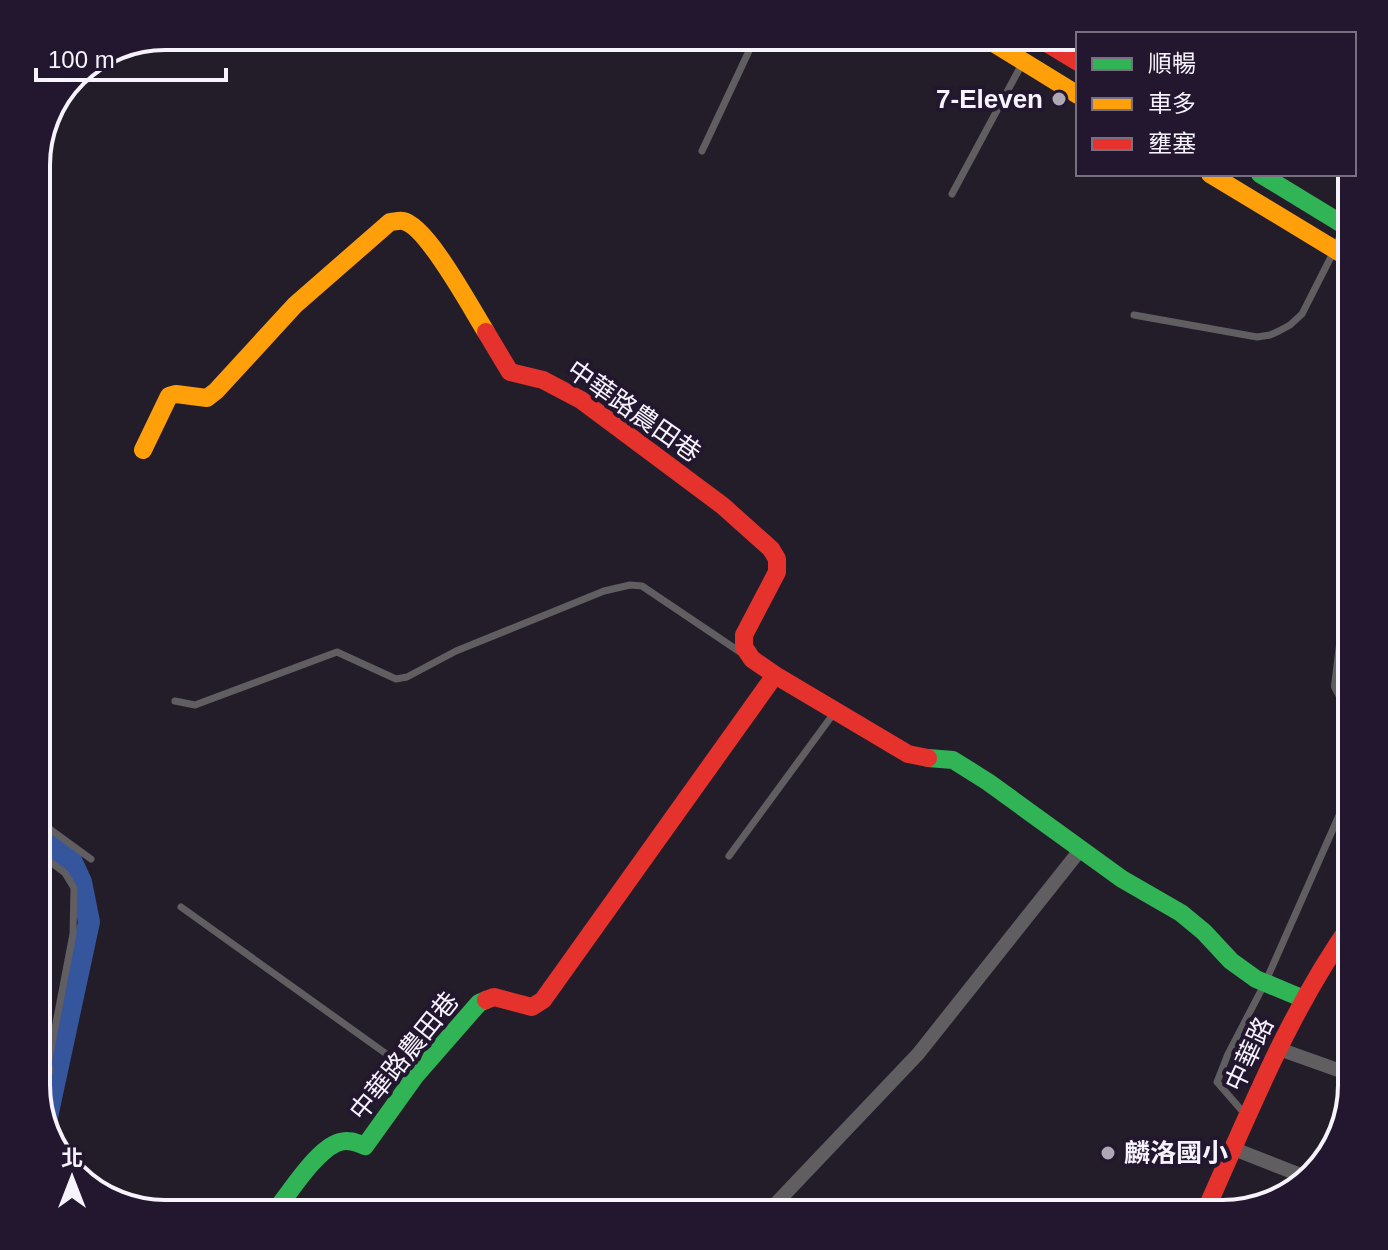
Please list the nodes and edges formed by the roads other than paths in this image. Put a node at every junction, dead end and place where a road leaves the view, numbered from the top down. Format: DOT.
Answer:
graph roads {
  1 [pos="749,50"];
  2 [pos="1004,50"];
  3 [pos="1058,50"];
  4 [pos="1076,61"];
  5 [pos="1023,62"];
  6 [pos="1076,94"];
  7 [pos="702,151"];
  8 [pos="1213,176"];
  9 [pos="1264,176"];
  10 [pos="952,194"];
  11 [pos="1338,215"];
  12 [pos="1338,243"];
  13 [pos="1335,249"];
  14 [pos="1338,251"];
  15 [pos="1134,315"];
  16 [pos="143,450"];
  17 [pos="752,659"];
  18 [pos="775,675"];
  19 [pos="175,701"];
  20 [pos="836,711"];
  21 [pos="1338,818"];
  22 [pos="50,829"];
  23 [pos="1081,849"];
  24 [pos="729,856"];
  25 [pos="91,859"];
  26 [pos="50,862"];
  27 [pos="181,907"];
  28 [pos="1338,941"];
  29 [pos="1265,983"];
  30 [pos="1304,999"];
  31 [pos="50,1033"];
  32 [pos="1279,1049"];
  33 [pos="1338,1070"];
  34 [pos="416,1075"];
  35 [pos="1248,1117"];
  36 [pos="1234,1149"];
  37 [pos="1296,1173"];
  38 [pos="284,1200"];
  39 [pos="779,1200"];
  40 [pos="1210,1200"];
  1 -- 7 [label="lane"];
  2 -- 5 [label="street"];
  3 -- 4 [label="street"];
  5 -- 6 [label="street"];
  5 -- 10 [label="lane"];
  8 -- 13 [label="street"];
  9 -- 11 [label="street"];
  12 -- 13 [label="lane"];
  13 -- 14 [label="street"];
  13 -- 15 [label="lane"];
  16 -- 17 [label="street, 中華路農田巷"];
  17 -- 18 [label="street"];
  17 -- 19 [label="lane"];
  18 -- 20 [label="street"];
  18 -- 34 [label="street, 中華路農田巷"];
  20 -- 23 [label="street"];
  20 -- 24 [label="lane"];
  21 -- 29 [label="lane"];
  22 -- 25 [label="lane"];
  23 -- 29 [label="street"];
  23 -- 39 [label="street"];
  26 -- 31 [label="lane"];
  27 -- 34 [label="lane"];
  28 -- 30 [label="street, 中華路"];
  29 -- 30 [label="street"];
  29 -- 35 [label="lane"];
  30 -- 32 [label="street, 中華路"];
  32 -- 33 [label="street"];
  32 -- 35 [label="street, 中華路"];
  34 -- 38 [label="street, 中華路農田巷"];
  35 -- 36 [label="street, 中華路"];
  36 -- 37 [label="street"];
  36 -- 40 [label="street, 中華路"];
}
